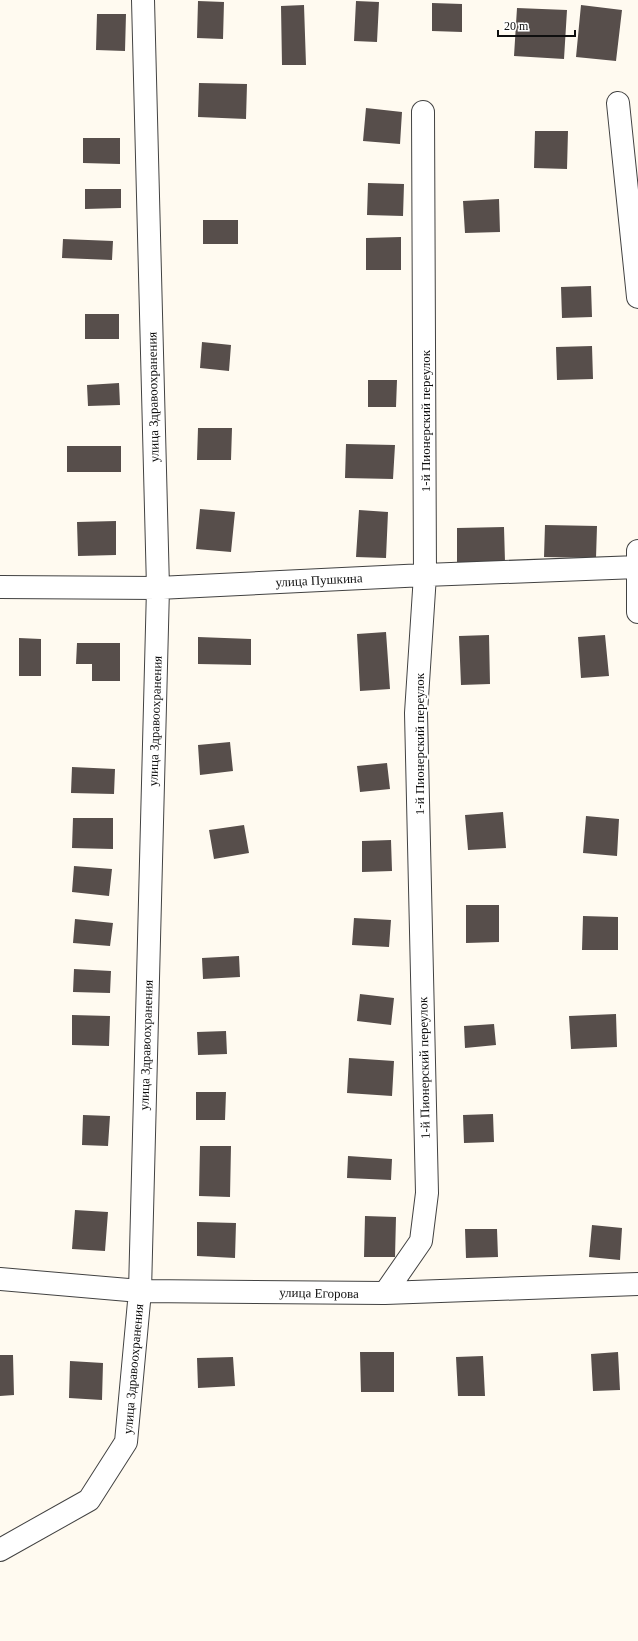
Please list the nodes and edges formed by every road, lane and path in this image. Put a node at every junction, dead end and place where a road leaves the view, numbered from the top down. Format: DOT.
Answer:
graph roads {
  1 [pos="143,0"];
  2 [pos="618,103"];
  3 [pos="423,112"];
  4 [pos="638,297"];
  5 [pos="638,562"];
  6 [pos="426,574"];
  7 [pos="0,587"];
  8 [pos="158,588"];
  9 [pos="638,612"];
  10 [pos="0,1279"];
  11 [pos="638,1284"];
  12 [pos="140,1291"];
  13 [pos="385,1293"];
  14 [pos="0,1550"];
  1 -- 8 [label="street, улица Здравоохранения"];
  2 -- 4 [label="street"];
  3 -- 6 [label="street, 1-й Пионерский переулок"];
  5 -- 6 [label="street, улица Пушкина"];
  5 -- 9 [label="street"];
  6 -- 8 [label="street, улица Пушкина"];
  6 -- 13 [label="street, 1-й Пионерский переулок"];
  7 -- 8 [label="street, улица Пушкина"];
  8 -- 12 [label="street, улица Здравоохранения"];
  10 -- 12 [label="street, улица Егорова"];
  11 -- 13 [label="street, улица Егорова"];
  12 -- 13 [label="street, улица Егорова"];
  12 -- 14 [label="street, улица Здравоохранения"];
}
